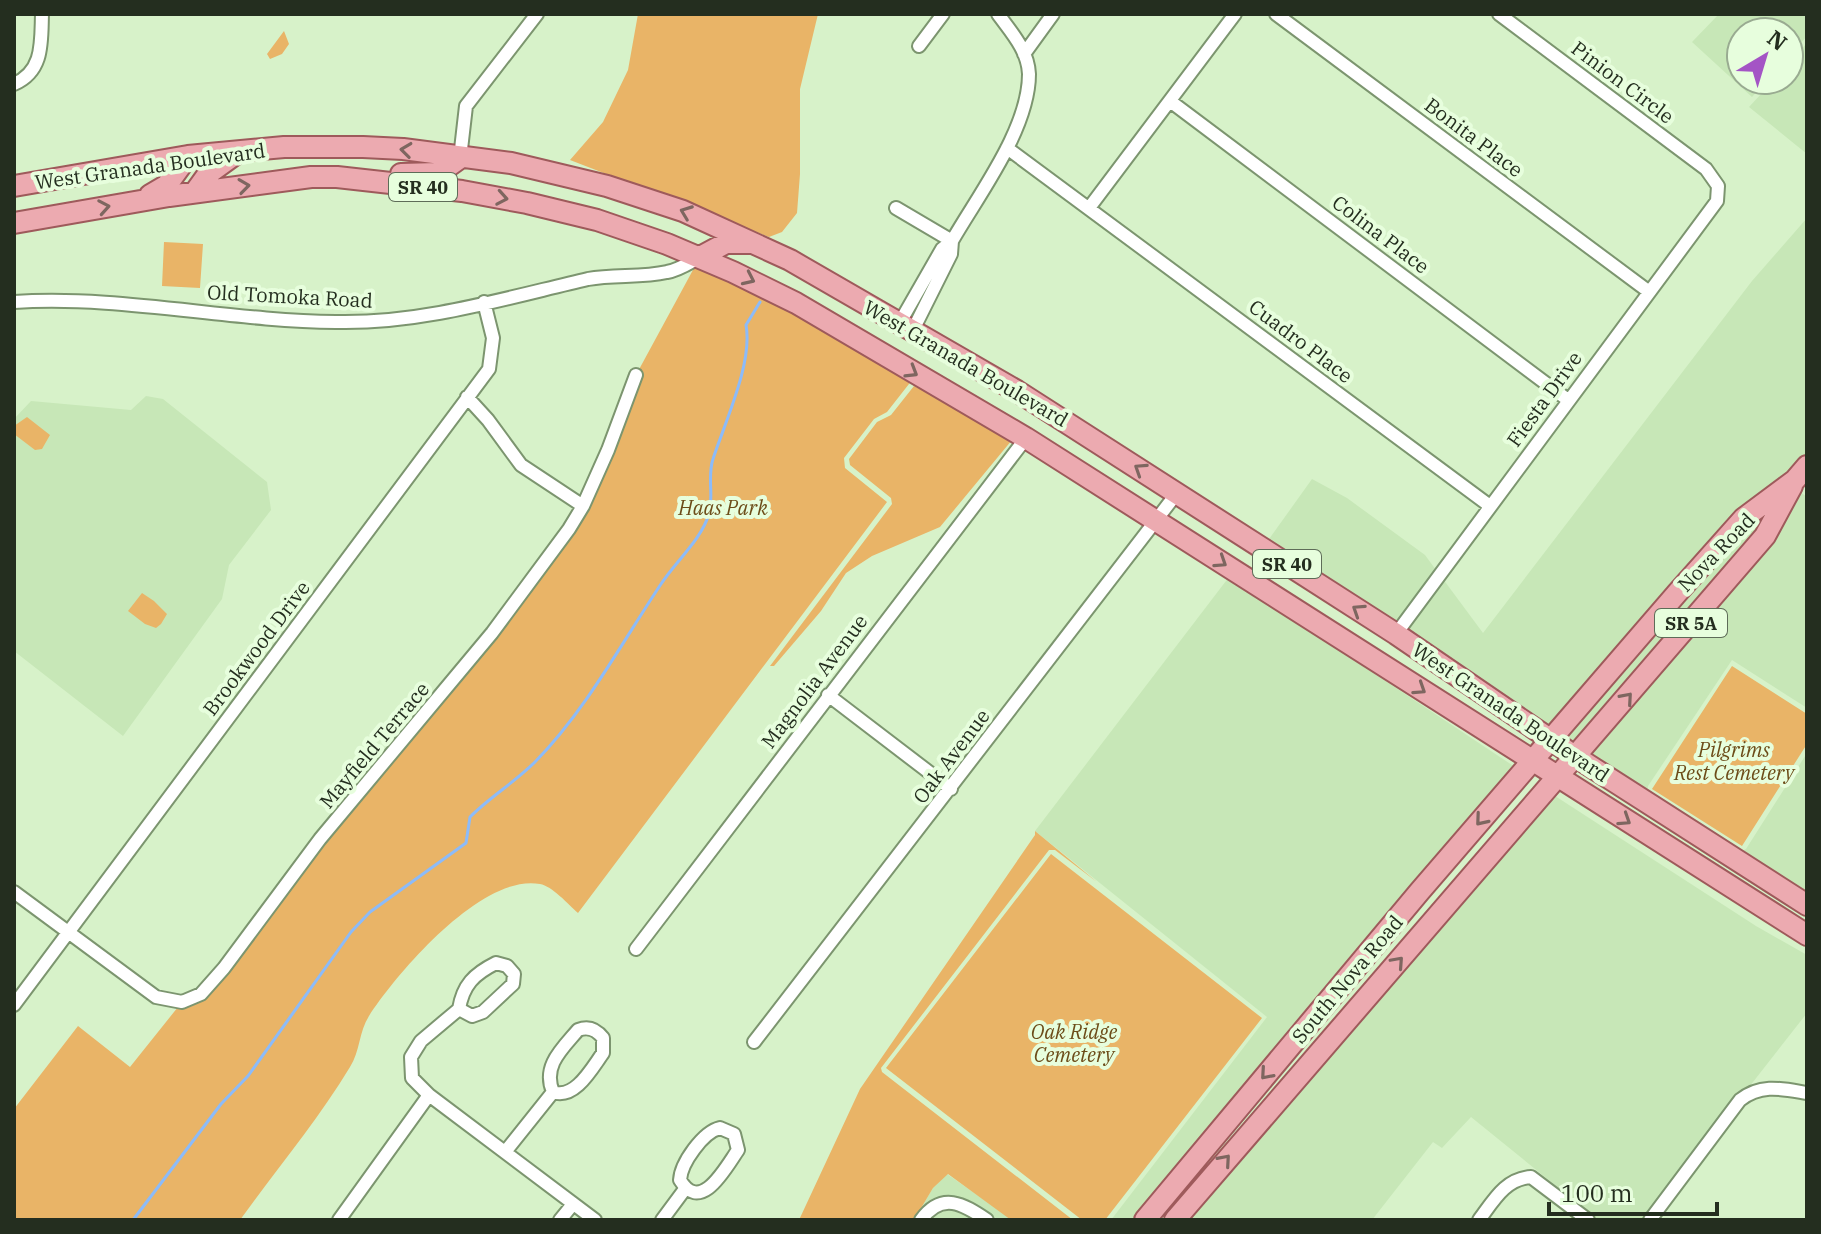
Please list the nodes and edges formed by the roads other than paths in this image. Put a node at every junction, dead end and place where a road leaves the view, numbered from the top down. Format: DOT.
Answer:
graph roads {
  1 [pos="42,14"];
  2 [pos="537,14"];
  3 [pos="943,14"];
  4 [pos="998,14"];
  5 [pos="1053,14"];
  6 [pos="1235,14"];
  7 [pos="1276,14"];
  8 [pos="1499,14"];
  9 [pos="919,46"];
  10 [pos="1024,54"];
  11 [pos="14,84"];
  12 [pos="1170,101"];
  13 [pos="1007,148"];
  14 [pos="240,151"];
  15 [pos="188,156"];
  16 [pos="460,158"];
  17 [pos="511,163"];
  18 [pos="337,177"];
  19 [pos="14,186"];
  20 [pos="1718,186"];
  21 [pos="462,191"];
  22 [pos="195,192"];
  23 [pos="139,201"];
  24 [pos="896,208"];
  25 [pos="1089,208"];
  26 [pos="14,223"];
  27 [pos="952,241"];
  28 [pos="758,243"];
  29 [pos="700,257"];
  30 [pos="1648,291"];
  31 [pos="14,302"];
  32 [pos="484,302"];
  33 [pos="906,328"];
  34 [pos="845,332"];
  35 [pos="636,375"];
  36 [pos="467,397"];
  37 [pos="1568,400"];
  38 [pos="1084,433"];
  39 [pos="1026,438"];
  40 [pos="1803,478"];
  41 [pos="1177,493"];
  42 [pos="583,506"];
  43 [pos="1490,506"];
  44 [pos="1155,520"];
  45 [pos="1396,634"];
  46 [pos="828,695"];
  47 [pos="1550,740"];
  48 [pos="1576,757"];
  49 [pos="1532,761"];
  50 [pos="1559,778"];
  51 [pos="951,789"];
  52 [pos="14,892"];
  53 [pos="1807,905"];
  54 [pos="68,932"];
  55 [pos="1807,935"];
  56 [pos="636,949"];
  57 [pos="1353,972"];
  58 [pos="14,1005"];
  59 [pos="459,1009"];
  60 [pos="1340,1028"];
  61 [pos="754,1042"];
  62 [pos="553,1092"];
  63 [pos="1807,1093"];
  64 [pos="429,1095"];
  65 [pos="505,1152"];
  66 [pos="685,1189"];
  67 [pos="573,1204"];
  68 [pos="1150,1213"];
  69 [pos="339,1220"];
  70 [pos="560,1220"];
  71 [pos="595,1220"];
  72 [pos="662,1220"];
  73 [pos="921,1220"];
  74 [pos="987,1220"];
  75 [pos="1174,1220"];
  76 [pos="1479,1220"];
  77 [pos="1588,1220"];
  78 [pos="1650,1220"];
  1 -- 11 [label="street"];
  2 -- 16 [label="street"];
  3 -- 9 [label="street"];
  4 -- 10 [label="street"];
  5 -- 10 [label="street"];
  6 -- 12 [label="street"];
  7 -- 30 [label="street, Bonita Place"];
  8 -- 20 [label="street, Pinion Circle"];
  10 -- 13 [label="street"];
  12 -- 25 [label="street"];
  12 -- 37 [label="street, Colina Place"];
  13 -- 25 [label="street, Cuadro Place"];
  13 -- 27 [label="street"];
  14 -- 15 [label="main road, West Granada Boulevard / SR 40"];
  16 -- 14 [label="main road, West Granada Boulevard / SR 40, one-way"];
  14 -- 22 [label="main road"];
  15 -- 19 [label="main road, West Granada Boulevard / SR 40"];
  15 -- 23 [label="main road"];
  16 -- 17 [label="main road, West Granada Boulevard / SR 40"];
  16 -- 18 [label="main road"];
  17 -- 21 [label="main road"];
  28 -- 17 [label="main road, West Granada Boulevard / SR 40, one-way"];
  18 -- 21 [label="main road, West Granada Boulevard / SR 40"];
  22 -- 18 [label="main road, West Granada Boulevard / SR 40, one-way"];
  20 -- 30 [label="street, Fiesta Drive"];
  21 -- 29 [label="main road, West Granada Boulevard / SR 40, one-way"];
  22 -- 23 [label="main road, West Granada Boulevard / SR 40"];
  26 -- 23 [label="main road, West Granada Boulevard / SR 40, one-way"];
  24 -- 27 [label="street"];
  25 -- 43 [label="street, Cuadro Place"];
  27 -- 33 [label="street"];
  28 -- 29 [label="main road"];
  28 -- 33 [label="main road, West Granada Boulevard / SR 40"];
  29 -- 32 [label="street, Old Tomoka Road"];
  29 -- 34 [label="main road, West Granada Boulevard / SR 40, one-way"];
  30 -- 37 [label="street, Fiesta Drive"];
  31 -- 32 [label="street, Old Tomoka Road"];
  32 -- 36 [label="street, Brookwood Drive"];
  33 -- 34 [label="main road"];
  33 -- 38 [label="main road, West Granada Boulevard / SR 40"];
  34 -- 39 [label="main road, West Granada Boulevard / SR 40, one-way"];
  35 -- 42 [label="street, Mayfield Terrace"];
  36 -- 42 [label="street"];
  36 -- 54 [label="street, Brookwood Drive"];
  37 -- 43 [label="street, Fiesta Drive"];
  38 -- 39 [label="main road"];
  41 -- 38 [label="main road, West Granada Boulevard / SR 40, one-way"];
  39 -- 44 [label="main road, West Granada Boulevard / SR 40"];
  39 -- 46 [label="street, Magnolia Avenue"];
  40 -- 47 [label="main road, Nova Road / SR 5A"];
  48 -- 40 [label="main road, Nova Road / SR 5A, one-way"];
  41 -- 44 [label="street, Oak Avenue"];
  45 -- 41 [label="main road, West Granada Boulevard / SR 40, one-way"];
  42 -- 54 [label="street, Mayfield Terrace"];
  43 -- 45 [label="street, Fiesta Drive"];
  44 -- 49 [label="main road, West Granada Boulevard / SR 40, one-way"];
  44 -- 51 [label="street, Oak Avenue"];
  45 -- 47 [label="main road, West Granada Boulevard / SR 40"];
  46 -- 51 [label="street"];
  46 -- 56 [label="street, Magnolia Avenue"];
  47 -- 48 [label="main road, West Granada Boulevard / SR 40"];
  47 -- 49 [label="main road, South Nova Road / SR 5A"];
  48 -- 50 [label="main road, Nova Road / SR 5A"];
  48 -- 53 [label="main road, West Granada Boulevard / SR 40"];
  49 -- 50 [label="main road, West Granada Boulevard / SR 40"];
  49 -- 57 [label="main road, South Nova Road / SR 5A, one-way"];
  50 -- 55 [label="main road, West Granada Boulevard / SR 40, one-way"];
  60 -- 50 [label="main road, South Nova Road / SR 5A, one-way"];
  51 -- 61 [label="street, Oak Avenue"];
  52 -- 54 [label="street, Mayfield Terrace"];
  54 -- 58 [label="street, Brookwood Drive"];
  57 -- 60 [label="main road"];
  57 -- 68 [label="main road, South Nova Road / SR 5A, one-way"];
  59 -- 59 [label="street"];
  59 -- 64 [label="street"];
  75 -- 60 [label="main road, South Nova Road / SR 5A, one-way"];
  62 -- 62 [label="street"];
  62 -- 65 [label="street"];
  63 -- 78 [label="street"];
  64 -- 65 [label="street"];
  64 -- 69 [label="street"];
  65 -- 67 [label="street"];
  66 -- 66 [label="street"];
  66 -- 72 [label="street"];
  67 -- 70 [label="street"];
  67 -- 71 [label="street"];
  68 -- 75 [label="street"];
  73 -- 74 [label="street"];
  76 -- 77 [label="street"];
}
